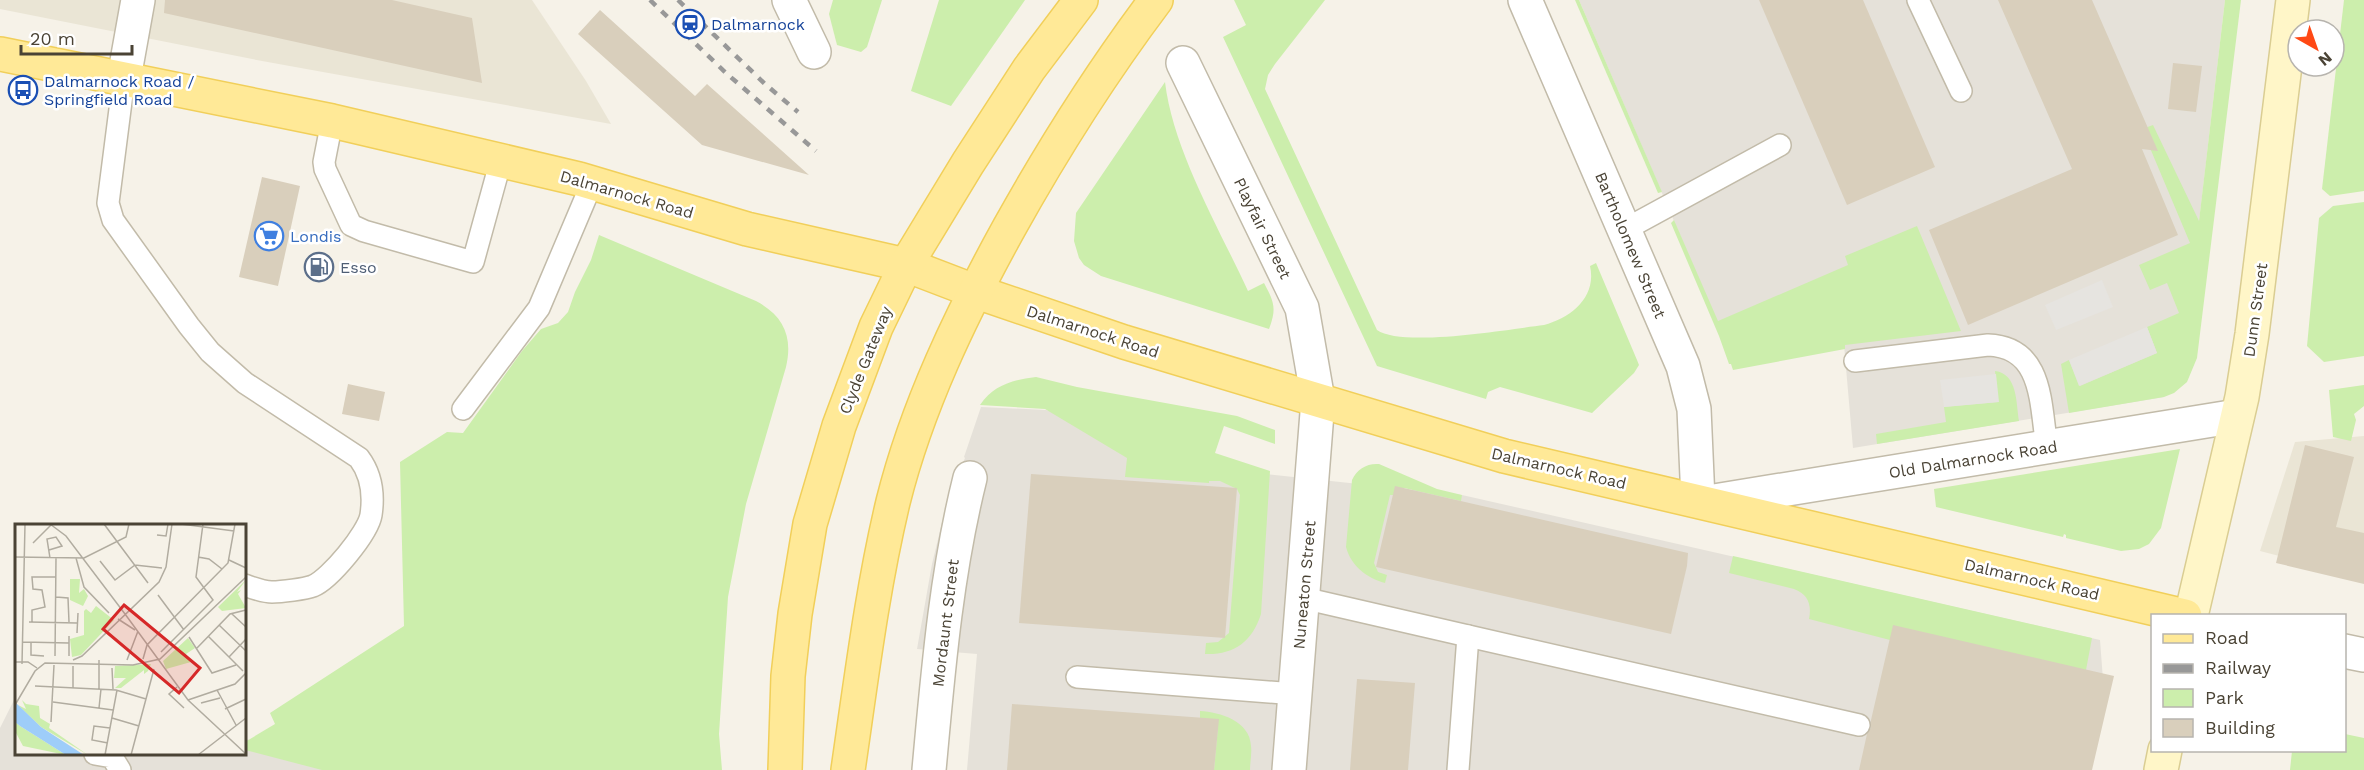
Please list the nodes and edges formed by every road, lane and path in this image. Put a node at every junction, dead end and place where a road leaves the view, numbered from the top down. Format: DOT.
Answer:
graph roads {
  1 [pos="138,0"];
  2 [pos="789,0"];
  3 [pos="1081,0"];
  4 [pos="1155,0"];
  5 [pos="1525,0"];
  6 [pos="1918,0"];
  7 [pos="2293,0"];
  8 [pos="814,52"];
  9 [pos="0,54"];
  10 [pos="1183,63"];
  11 [pos="124,78"];
  12 [pos="1961,91"];
  13 [pos="332,121"];
  14 [pos="1780,145"];
  15 [pos="501,160"];
  16 [pos="592,183"];
  17 [pos="1624,230"];
  18 [pos="906,265"];
  19 [pos="974,291"];
  20 [pos="1855,360"];
  21 [pos="1318,400"];
  22 [pos="463,409"];
  23 [pos="2237,416"];
  24 [pos="2047,447"];
  25 [pos="970,478"];
  26 [pos="1703,501"];
  27 [pos="246,586"];
  28 [pos="1303,598"];
  29 [pos="2181,614"];
  30 [pos="2191,614"];
  31 [pos="1468,636"];
  32 [pos="2346,651"];
  33 [pos="2364,655"];
  34 [pos="1077,677"];
  35 [pos="1295,694"];
  36 [pos="1859,725"];
  37 [pos="2164,752"];
  38 [pos="104,755"];
  39 [pos="120,770"];
  40 [pos="785,770"];
  41 [pos="848,770"];
  42 [pos="929,770"];
  43 [pos="1289,770"];
  44 [pos="1458,770"];
  45 [pos="2161,770"];
  1 -- 11 [label="street"];
  2 -- 8 [label="street"];
  3 -- 18 [label="main road, Clyde Gateway"];
  4 -- 19 [label="main road"];
  5 -- 17 [label="street, Bartholomew Street"];
  6 -- 12 [label="lane"];
  7 -- 23 [label="main road, Dunn Street"];
  9 -- 11 [label="main road, Dalmarnock Road"];
  10 -- 21 [label="street, Playfair Street"];
  11 -- 13 [label="main road, Dalmarnock Road"];
  11 -- 27 [label="lane"];
  13 -- 15 [label="main road, Dalmarnock Road"];
  13 -- 15 [label="lane"];
  14 -- 17 [label="lane"];
  15 -- 16 [label="main road, Dalmarnock Road"];
  16 -- 18 [label="main road, Dalmarnock Road"];
  16 -- 22 [label="lane"];
  17 -- 26 [label="street, Bartholomew Street"];
  18 -- 19 [label="main road, Dalmarnock Road"];
  18 -- 40 [label="main road, Clyde Gateway"];
  19 -- 21 [label="main road, Dalmarnock Road"];
  19 -- 41 [label="main road"];
  20 -- 24 [label="lane"];
  21 -- 26 [label="main road, Dalmarnock Road"];
  21 -- 28 [label="street, Nuneaton Street"];
  23 -- 24 [label="street, Old Dalmarnock Road"];
  23 -- 30 [label="main road, Dunn Street"];
  24 -- 26 [label="street, Old Dalmarnock Road"];
  25 -- 42 [label="street, Mordaunt Street"];
  26 -- 29 [label="main road, Dalmarnock Road"];
  28 -- 31 [label="lane"];
  28 -- 35 [label="street, Nuneaton Street"];
  31 -- 36 [label="lane"];
  31 -- 44 [label="lane"];
  32 -- 33 [label="street"];
  34 -- 35 [label="lane"];
  35 -- 43 [label="street, Nuneaton Street"];
  37 -- 45 [label="main road"];
  38 -- 39 [label="lane"];
}
